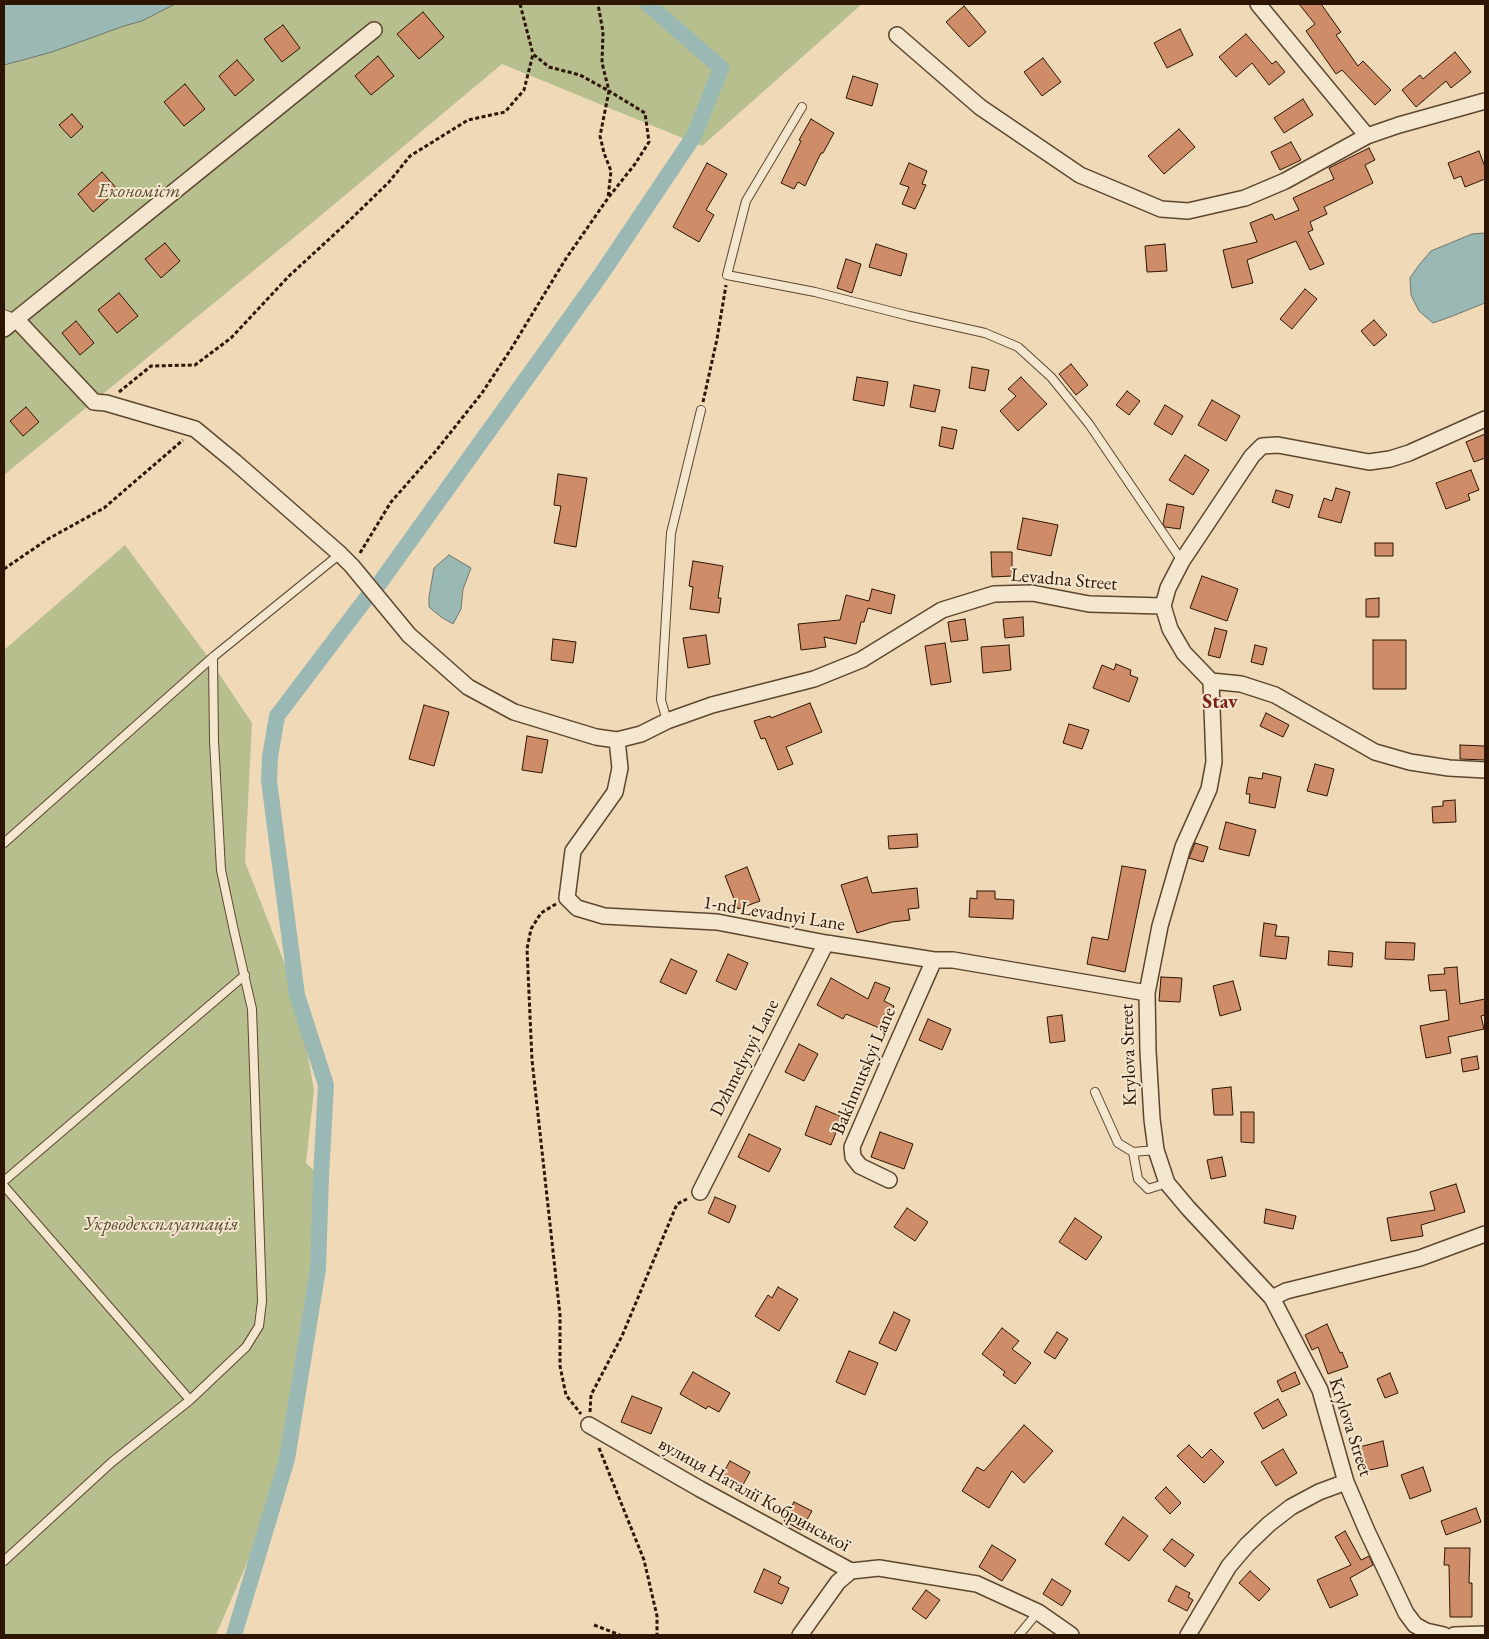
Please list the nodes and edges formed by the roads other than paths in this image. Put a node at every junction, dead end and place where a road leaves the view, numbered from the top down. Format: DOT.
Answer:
graph roads {
  1 [pos="1258,4"];
  2 [pos="374,30"];
  3 [pos="897,35"];
  4 [pos="1485,101"];
  5 [pos="802,107"];
  6 [pos="1367,136"];
  7 [pos="10,316"];
  8 [pos="4,329"];
  9 [pos="701,410"];
  10 [pos="1485,420"];
  11 [pos="340,554"];
  12 [pos="1182,561"];
  13 [pos="1163,606"];
  14 [pos="212,657"];
  15 [pos="1211,681"];
  16 [pos="667,721"];
  17 [pos="617,740"];
  18 [pos="1485,770"];
  19 [pos="4,843"];
  20 [pos="826,943"];
  21 [pos="934,960"];
  22 [pos="245,975"];
  23 [pos="1147,993"];
  24 [pos="1095,1092"];
  25 [pos="1156,1150"];
  26 [pos="1133,1152"];
  27 [pos="4,1180"];
  28 [pos="889,1180"];
  29 [pos="1167,1183"];
  30 [pos="4,1186"];
  31 [pos="700,1192"];
  32 [pos="1485,1234"];
  33 [pos="1272,1298"];
  34 [pos="190,1400"];
  35 [pos="589,1425"];
  36 [pos="1346,1482"];
  37 [pos="4,1561"];
  38 [pos="851,1571"];
  39 [pos="1038,1612"];
  40 [pos="1485,1634"];
  41 [pos="800,1635"];
  42 [pos="1019,1635"];
  43 [pos="1072,1635"];
  44 [pos="1188,1635"];
  45 [pos="1444,1635"];
  46 [pos="1454,1635"];
  1 -- 6 [label="street"];
  2 -- 7 [label="street"];
  3 -- 6 [label="street"];
  4 -- 6 [label="street"];
  5 -- 12 [label="lane"];
  7 -- 8 [label="street"];
  7 -- 11 [label="street, Levadna Street"];
  9 -- 16 [label="lane"];
  10 -- 12 [label="street"];
  11 -- 14 [label="lane"];
  11 -- 17 [label="street, Levadna Street"];
  12 -- 13 [label="street"];
  13 -- 15 [label="street"];
  13 -- 16 [label="street, Levadna Street"];
  14 -- 19 [label="lane"];
  14 -- 22 [label="lane"];
  15 -- 18 [label="street"];
  15 -- 23 [label="street, Krylova Street"];
  16 -- 17 [label="street, Levadna Street"];
  17 -- 20 [label="street, 1-nd Levadnyi Lane"];
  20 -- 21 [label="street, 1-nd Levadnyi Lane"];
  20 -- 31 [label="street, Dzhmelynyi Lane"];
  21 -- 23 [label="street, 1-nd Levadnyi Lane"];
  21 -- 28 [label="street, Bakhmutskyi Lane"];
  22 -- 27 [label="lane"];
  22 -- 34 [label="lane"];
  23 -- 25 [label="street, Krylova Street"];
  24 -- 26 [label="lane"];
  25 -- 26 [label="lane"];
  25 -- 29 [label="street, Krylova Street"];
  26 -- 29 [label="lane"];
  29 -- 33 [label="street, Krylova Street"];
  30 -- 34 [label="lane"];
  32 -- 33 [label="street"];
  33 -- 36 [label="street, Krylova Street"];
  34 -- 37 [label="lane"];
  35 -- 38 [label="street, вулиця Наталії Кобринської"];
  36 -- 44 [label="street"];
  36 -- 45 [label="street, Krylova Street"];
  38 -- 39 [label="street, вулиця Наталії Кобринської"];
  38 -- 41 [label="street"];
  39 -- 42 [label="lane"];
  39 -- 43 [label="street, вулиця Наталії Кобринської"];
  40 -- 46 [label="street"];
}
